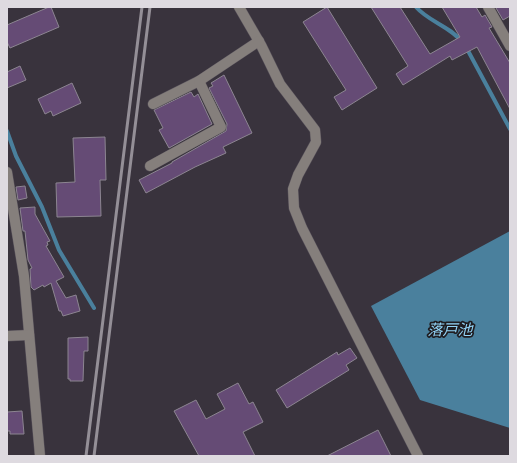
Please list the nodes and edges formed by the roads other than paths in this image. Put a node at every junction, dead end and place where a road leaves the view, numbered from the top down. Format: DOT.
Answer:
graph roads {
  1 [pos="239,7"];
  2 [pos="488,7"];
  3 [pos="259,41"];
  4 [pos="510,46"];
  5 [pos="199,81"];
  6 [pos="153,104"];
  7 [pos="150,166"];
  8 [pos="7,172"];
  9 [pos="9,196"];
  10 [pos="29,335"];
  11 [pos="7,336"];
  12 [pos="40,456"];
  13 [pos="418,456"];
  1 -- 3 [label="street"];
  2 -- 4 [label="street"];
  3 -- 5 [label="street"];
  3 -- 13 [label="street"];
  5 -- 6 [label="street"];
  5 -- 7 [label="street"];
  8 -- 9 [label="street"];
  9 -- 10 [label="street"];
  10 -- 11 [label="street"];
  10 -- 12 [label="street"];
}
